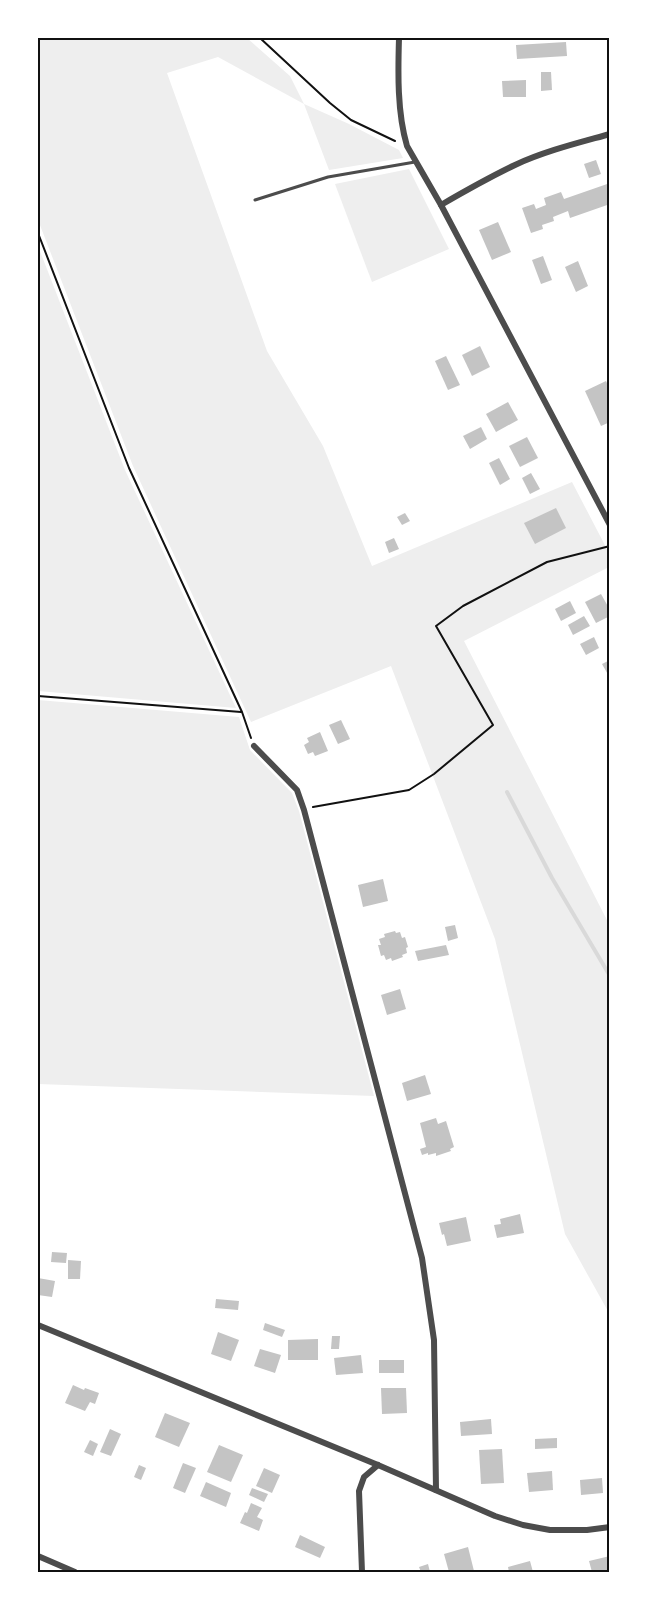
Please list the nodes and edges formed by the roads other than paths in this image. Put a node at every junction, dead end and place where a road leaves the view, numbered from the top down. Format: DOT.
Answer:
graph roads {
  1 [pos="399,38"];
  2 [pos="609,134"];
  3 [pos="416,162"];
  4 [pos="255,200"];
  5 [pos="441,206"];
  6 [pos="609,525"];
  7 [pos="254,746"];
  8 [pos="38,1325"];
  9 [pos="378,1465"];
  10 [pos="436,1490"];
  11 [pos="609,1527"];
  12 [pos="38,1556"];
  13 [pos="75,1572"];
  14 [pos="362,1572"];
  1 -- 3 [label="street"];
  2 -- 5 [label="street"];
  3 -- 4 [label="lane"];
  3 -- 5 [label="street"];
  5 -- 6 [label="street"];
  7 -- 10 [label="street"];
  8 -- 9 [label="street"];
  9 -- 10 [label="street"];
  9 -- 14 [label="street"];
  10 -- 11 [label="street"];
  12 -- 13 [label="street"];
}
